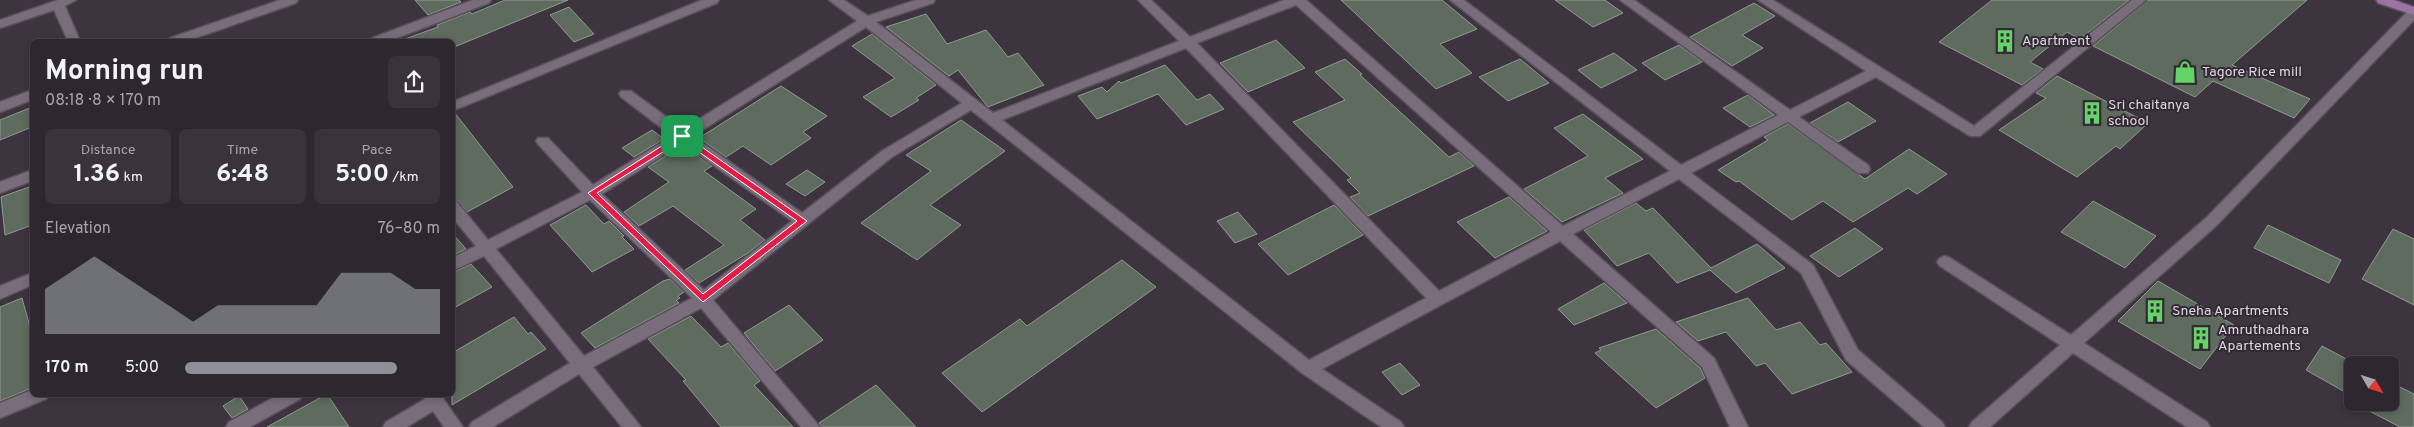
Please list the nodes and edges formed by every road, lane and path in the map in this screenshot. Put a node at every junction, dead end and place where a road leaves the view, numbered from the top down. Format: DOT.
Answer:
graph roads {
  1 [pos="292,0"];
  2 [pos="484,0"];
  3 [pos="713,0"];
  4 [pos="834,0"];
  5 [pos="929,0"];
  6 [pos="1144,0"];
  7 [pos="1297,0"];
  8 [pos="1456,0"];
  9 [pos="1626,0"];
  10 [pos="1764,0"];
  11 [pos="2140,0"];
  12 [pos="2382,0"];
  13 [pos="64,2"];
  14 [pos="2414,12"];
  15 [pos="866,21"];
  16 [pos="0,24"];
  17 [pos="73,39"];
  18 [pos="181,39"];
  19 [pos="382,39"];
  20 [pos="1187,41"];
  21 [pos="1878,70"];
  22 [pos="626,94"];
  23 [pos="30,95"];
  24 [pos="972,103"];
  25 [pos="455,106"];
  26 [pos="0,107"];
  27 [pos="1789,118"];
  28 [pos="990,119"];
  29 [pos="682,136"];
  30 [pos="543,141"];
  31 [pos="1863,170"];
  32 [pos="1680,172"];
  33 [pos="30,176"];
  34 [pos="0,188"];
  35 [pos="592,193"];
  36 [pos="455,210"];
  37 [pos="803,221"];
  38 [pos="1562,233"];
  39 [pos="486,247"];
  40 [pos="1946,262"];
  41 [pos="455,263"];
  42 [pos="30,280"];
  43 [pos="0,293"];
  44 [pos="703,299"];
  45 [pos="1437,299"];
  46 [pos="2072,344"];
  47 [pos="581,365"];
  48 [pos="1308,368"];
  49 [pos="33,397"];
  50 [pos="289,397"];
  51 [pos="433,397"];
  52 [pos="0,412"];
  53 [pos="234,427"];
  54 [pos="392,427"];
  55 [pos="454,427"];
  56 [pos="478,427"];
  57 [pos="632,427"];
  58 [pos="811,427"];
  59 [pos="1395,427"];
  60 [pos="1739,427"];
  61 [pos="1936,427"];
  62 [pos="1978,427"];
  63 [pos="2201,427"];
  1 -- 18 [label="street"];
  2 -- 19 [label="street"];
  3 -- 25 [label="street"];
  4 -- 15 [label="street"];
  5 -- 15 [label="street"];
  6 -- 20 [label="street"];
  7 -- 20 [label="street"];
  7 -- 38 [label="street"];
  8 -- 32 [label="street"];
  9 -- 27 [label="street"];
  10 -- 21 [label="street"];
  11 -- 21 [label="street"];
  12 -- 14 [label="main road"];
  13 -- 16 [label="street"];
  13 -- 17 [label="street"];
  14 -- 46 [label="street"];
  15 -- 24 [label="street"];
  15 -- 29 [label="street"];
  20 -- 28 [label="street"];
  20 -- 45 [label="street"];
  21 -- 27 [label="street"];
  22 -- 29 [label="street"];
  23 -- 26 [label="street"];
  24 -- 28 [label="street"];
  24 -- 37 [label="street"];
  27 -- 31 [label="street"];
  27 -- 32 [label="street"];
  28 -- 48 [label="street"];
  29 -- 35 [label="street"];
  29 -- 37 [label="street"];
  30 -- 35 [label="street"];
  32 -- 38 [label="street"];
  32 -- 61 [label="street"];
  33 -- 34 [label="street"];
  35 -- 39 [label="street"];
  35 -- 44 [label="street"];
  36 -- 39 [label="street"];
  37 -- 44 [label="street"];
  38 -- 45 [label="street"];
  38 -- 60 [label="street"];
  39 -- 41 [label="street"];
  39 -- 47 [label="street"];
  40 -- 46 [label="street"];
  42 -- 43 [label="street"];
  44 -- 47 [label="street"];
  44 -- 58 [label="street"];
  45 -- 48 [label="street"];
  46 -- 62 [label="street"];
  46 -- 63 [label="street"];
  47 -- 56 [label="street"];
  47 -- 57 [label="street"];
  48 -- 59 [label="street"];
  49 -- 52 [label="street"];
  50 -- 53 [label="street"];
  51 -- 54 [label="street"];
  51 -- 55 [label="street"];
}
